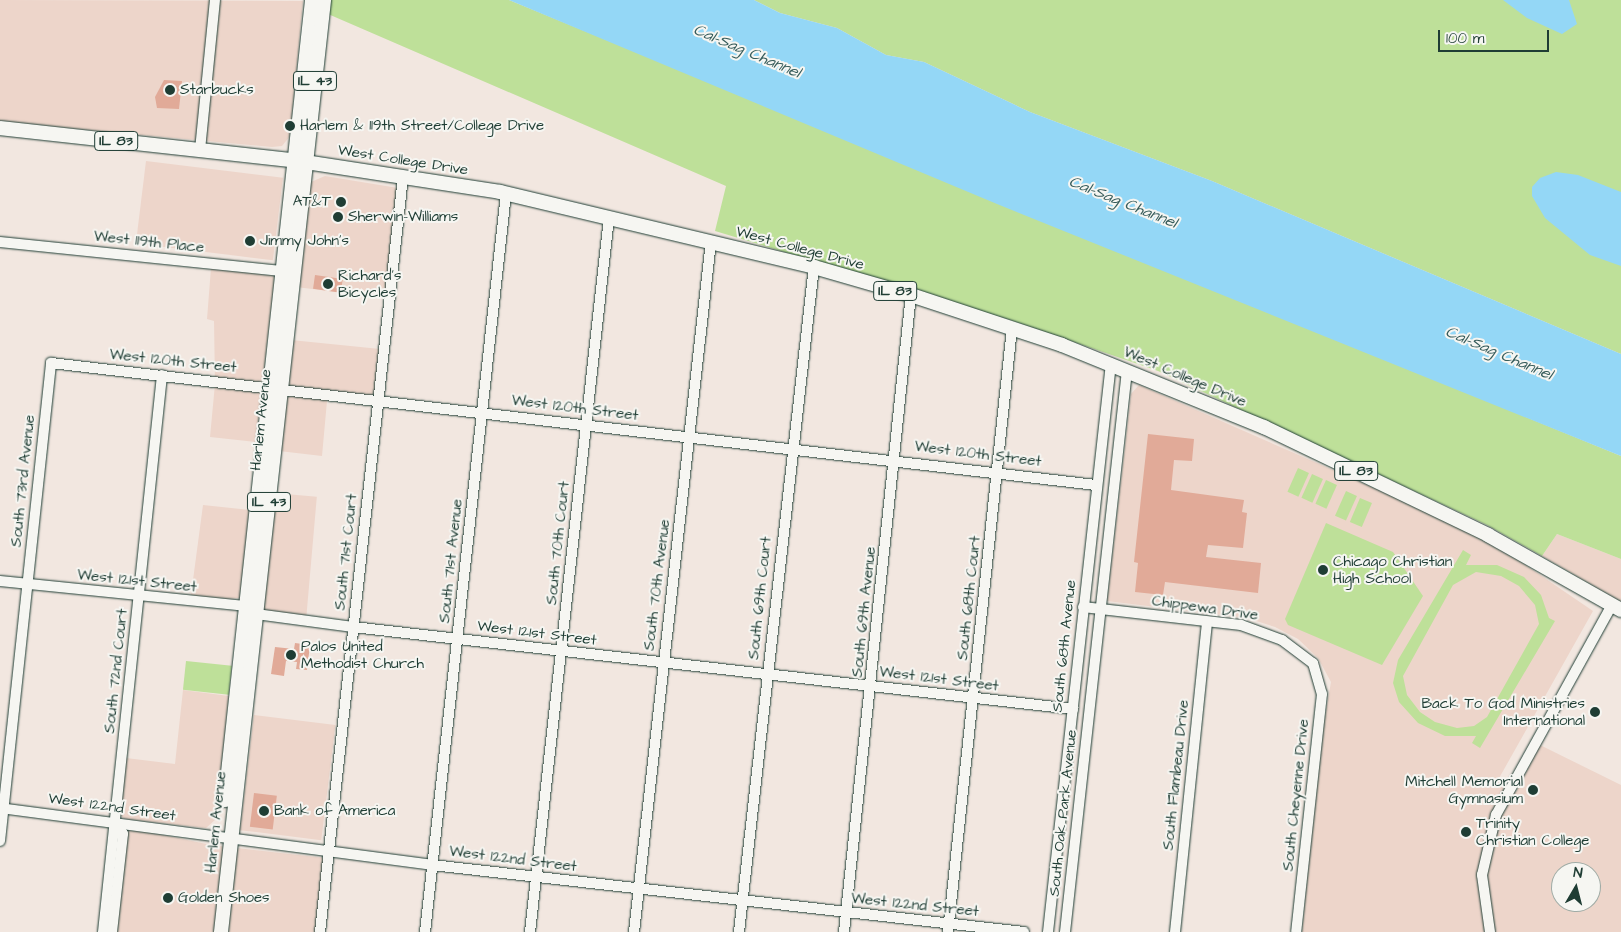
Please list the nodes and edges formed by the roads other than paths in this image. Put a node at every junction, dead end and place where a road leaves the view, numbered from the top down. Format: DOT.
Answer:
graph roads {
  1 [pos="215,0"];
  2 [pos="312,0"];
  3 [pos="324,0"];
  4 [pos="0,128"];
  5 [pos="200,150"];
  6 [pos="300,161"];
  7 [pos="403,176"];
  8 [pos="506,194"];
  9 [pos="609,216"];
  10 [pos="711,241"];
  11 [pos="0,242"];
  12 [pos="814,267"];
  13 [pos="288,272"];
  14 [pos="911,295"];
  15 [pos="1012,328"];
  16 [pos="51,362"];
  17 [pos="1111,363"];
  18 [pos="1127,370"];
  19 [pos="162,375"];
  20 [pos="275,388"];
  21 [pos="378,401"];
  22 [pos="482,412"];
  23 [pos="586,425"];
  24 [pos="690,437"];
  25 [pos="792,447"];
  26 [pos="896,459"];
  27 [pos="998,471"];
  28 [pos="1096,485"];
  29 [pos="0,581"];
  30 [pos="26,584"];
  31 [pos="139,597"];
  32 [pos="1083,607"];
  33 [pos="1616,607"];
  34 [pos="1101,609"];
  35 [pos="250,610"];
  36 [pos="1207,622"];
  37 [pos="353,627"];
  38 [pos="458,639"];
  39 [pos="561,651"];
  40 [pos="662,662"];
  41 [pos="1313,663"];
  42 [pos="767,674"];
  43 [pos="870,686"];
  44 [pos="974,698"];
  45 [pos="1072,710"];
  46 [pos="2,808"];
  47 [pos="115,821"];
  48 [pos="226,839"];
  49 [pos="0,841"];
  50 [pos="329,851"];
  51 [pos="432,865"];
  52 [pos="535,877"];
  53 [pos="639,888"];
  54 [pos="743,901"];
  55 [pos="846,913"];
  56 [pos="949,928"];
  57 [pos="103,932"];
  58 [pos="112,932"];
  59 [pos="211,932"];
  60 [pos="221,932"];
  61 [pos="320,932"];
  62 [pos="425,932"];
  63 [pos="530,932"];
  64 [pos="634,932"];
  65 [pos="739,932"];
  66 [pos="844,932"];
  67 [pos="1024,932"];
  68 [pos="1048,932"];
  69 [pos="1065,932"];
  70 [pos="1175,932"];
  71 [pos="1296,932"];
  72 [pos="1490,932"];
  1 -- 5 [label="street"];
  2 -- 6 [label="main road, Harlem Avenue / IL 43"];
  3 -- 6 [label="main road, Harlem Avenue / IL 43"];
  4 -- 5 [label="main road, West College Drive / IL 83"];
  5 -- 6 [label="main road, West College Drive / IL 83"];
  6 -- 7 [label="main road, West College Drive / IL 83"];
  6 -- 13 [label="main road, Harlem Avenue / IL 43"];
  7 -- 8 [label="main road, West College Drive / IL 83"];
  7 -- 21 [label="street, South 71st Court"];
  8 -- 9 [label="main road, West College Drive / IL 83"];
  8 -- 22 [label="street, South 71st Avenue"];
  9 -- 10 [label="main road, West College Drive / IL 83"];
  9 -- 23 [label="street, South 70th Court"];
  10 -- 12 [label="main road, West College Drive / IL 83"];
  10 -- 24 [label="street, South 70th Avenue"];
  11 -- 13 [label="street, West 119th Place"];
  12 -- 14 [label="main road, West College Drive / IL 83"];
  12 -- 25 [label="street, South 69th Court"];
  13 -- 20 [label="main road, Harlem Avenue / IL 43"];
  14 -- 15 [label="main road, West College Drive / IL 83"];
  14 -- 26 [label="street, South 69th Avenue"];
  15 -- 17 [label="main road, West College Drive / IL 83"];
  15 -- 27 [label="street, South 68th Court"];
  16 -- 19 [label="street, West 120th Street"];
  16 -- 30 [label="street, South 73rd Avenue"];
  17 -- 18 [label="main road, West College Drive / IL 83"];
  17 -- 28 [label="street, South 68th Avenue"];
  18 -- 33 [label="main road, West College Drive / IL 83"];
  18 -- 34 [label="street, South Oak Park Avenue"];
  19 -- 20 [label="street, West 120th Street"];
  19 -- 31 [label="street, South 72nd Court"];
  20 -- 21 [label="street, West 120th Street"];
  20 -- 35 [label="main road, Harlem Avenue / IL 43"];
  21 -- 22 [label="street, West 120th Street"];
  21 -- 37 [label="street, South 71st Court"];
  22 -- 23 [label="street, West 120th Street"];
  22 -- 38 [label="street, South 71st Avenue"];
  23 -- 24 [label="street, West 120th Street"];
  23 -- 39 [label="street, South 70th Court"];
  24 -- 25 [label="street, West 120th Street"];
  24 -- 40 [label="street, South 70th Avenue"];
  25 -- 26 [label="street, West 120th Street"];
  25 -- 42 [label="street, South 69th Court"];
  26 -- 27 [label="street, West 120th Street"];
  26 -- 43 [label="street, South 69th Avenue"];
  27 -- 28 [label="street, West 120th Street"];
  27 -- 44 [label="street, South 68th Court"];
  28 -- 32 [label="street, South 68th Avenue"];
  29 -- 30 [label="street, West 121st Street"];
  30 -- 31 [label="street, West 121st Street"];
  30 -- 46 [label="street, South 73rd Avenue"];
  31 -- 35 [label="street, West 121st Street"];
  31 -- 47 [label="street, South 72nd Court"];
  32 -- 34 [label="street, Chippewa Drive"];
  32 -- 45 [label="street, South 68th Avenue"];
  33 -- 72 [label="street"];
  34 -- 36 [label="street, Chippewa Drive"];
  34 -- 69 [label="street, South Oak Park Avenue"];
  35 -- 37 [label="street, West 121st Street"];
  35 -- 48 [label="main road, Harlem Avenue / IL 43"];
  36 -- 41 [label="street, Chippewa Drive"];
  36 -- 70 [label="street, South Flambeau Drive"];
  37 -- 38 [label="street, West 121st Street"];
  37 -- 50 [label="street, South 71st Court"];
  38 -- 39 [label="street, West 121st Street"];
  38 -- 51 [label="street, South 71st Avenue"];
  39 -- 40 [label="street, West 121st Street"];
  39 -- 52 [label="street, South 70th Court"];
  40 -- 42 [label="street, West 121st Street"];
  40 -- 53 [label="street, South 70th Avenue"];
  41 -- 71 [label="street, South Cheyenne Drive"];
  42 -- 43 [label="street, West 121st Street"];
  42 -- 54 [label="street, South 69th Court"];
  43 -- 44 [label="street, West 121st Street"];
  43 -- 55 [label="street, South 69th Avenue"];
  44 -- 45 [label="street, West 121st Street"];
  44 -- 56 [label="street, South 68th Court"];
  45 -- 68 [label="street, South 68th Avenue"];
  46 -- 47 [label="street, West 122nd Street"];
  46 -- 49 [label="street, South 73rd Avenue"];
  47 -- 48 [label="street, West 122nd Street"];
  47 -- 57 [label="street, South 72nd Court"];
  47 -- 58 [label="street, South 72nd Court"];
  48 -- 50 [label="street, West 122nd Street"];
  48 -- 59 [label="main road, Harlem Avenue / IL 43"];
  48 -- 60 [label="main road, Harlem Avenue / IL 43"];
  50 -- 51 [label="street, West 122nd Street"];
  50 -- 61 [label="street, South 71st Court"];
  51 -- 52 [label="street, West 122nd Street"];
  51 -- 62 [label="street, South 71st Avenue"];
  52 -- 53 [label="street, West 122nd Street"];
  52 -- 63 [label="street, South 70th Court"];
  53 -- 54 [label="street, West 122nd Street"];
  53 -- 64 [label="street, South 70th Avenue"];
  54 -- 55 [label="street, West 122nd Street"];
  54 -- 65 [label="street, South 69th Court"];
  55 -- 56 [label="street, West 122nd Street"];
  55 -- 66 [label="street, South 69th Avenue"];
  56 -- 67 [label="street, West 122nd Street"];
}
